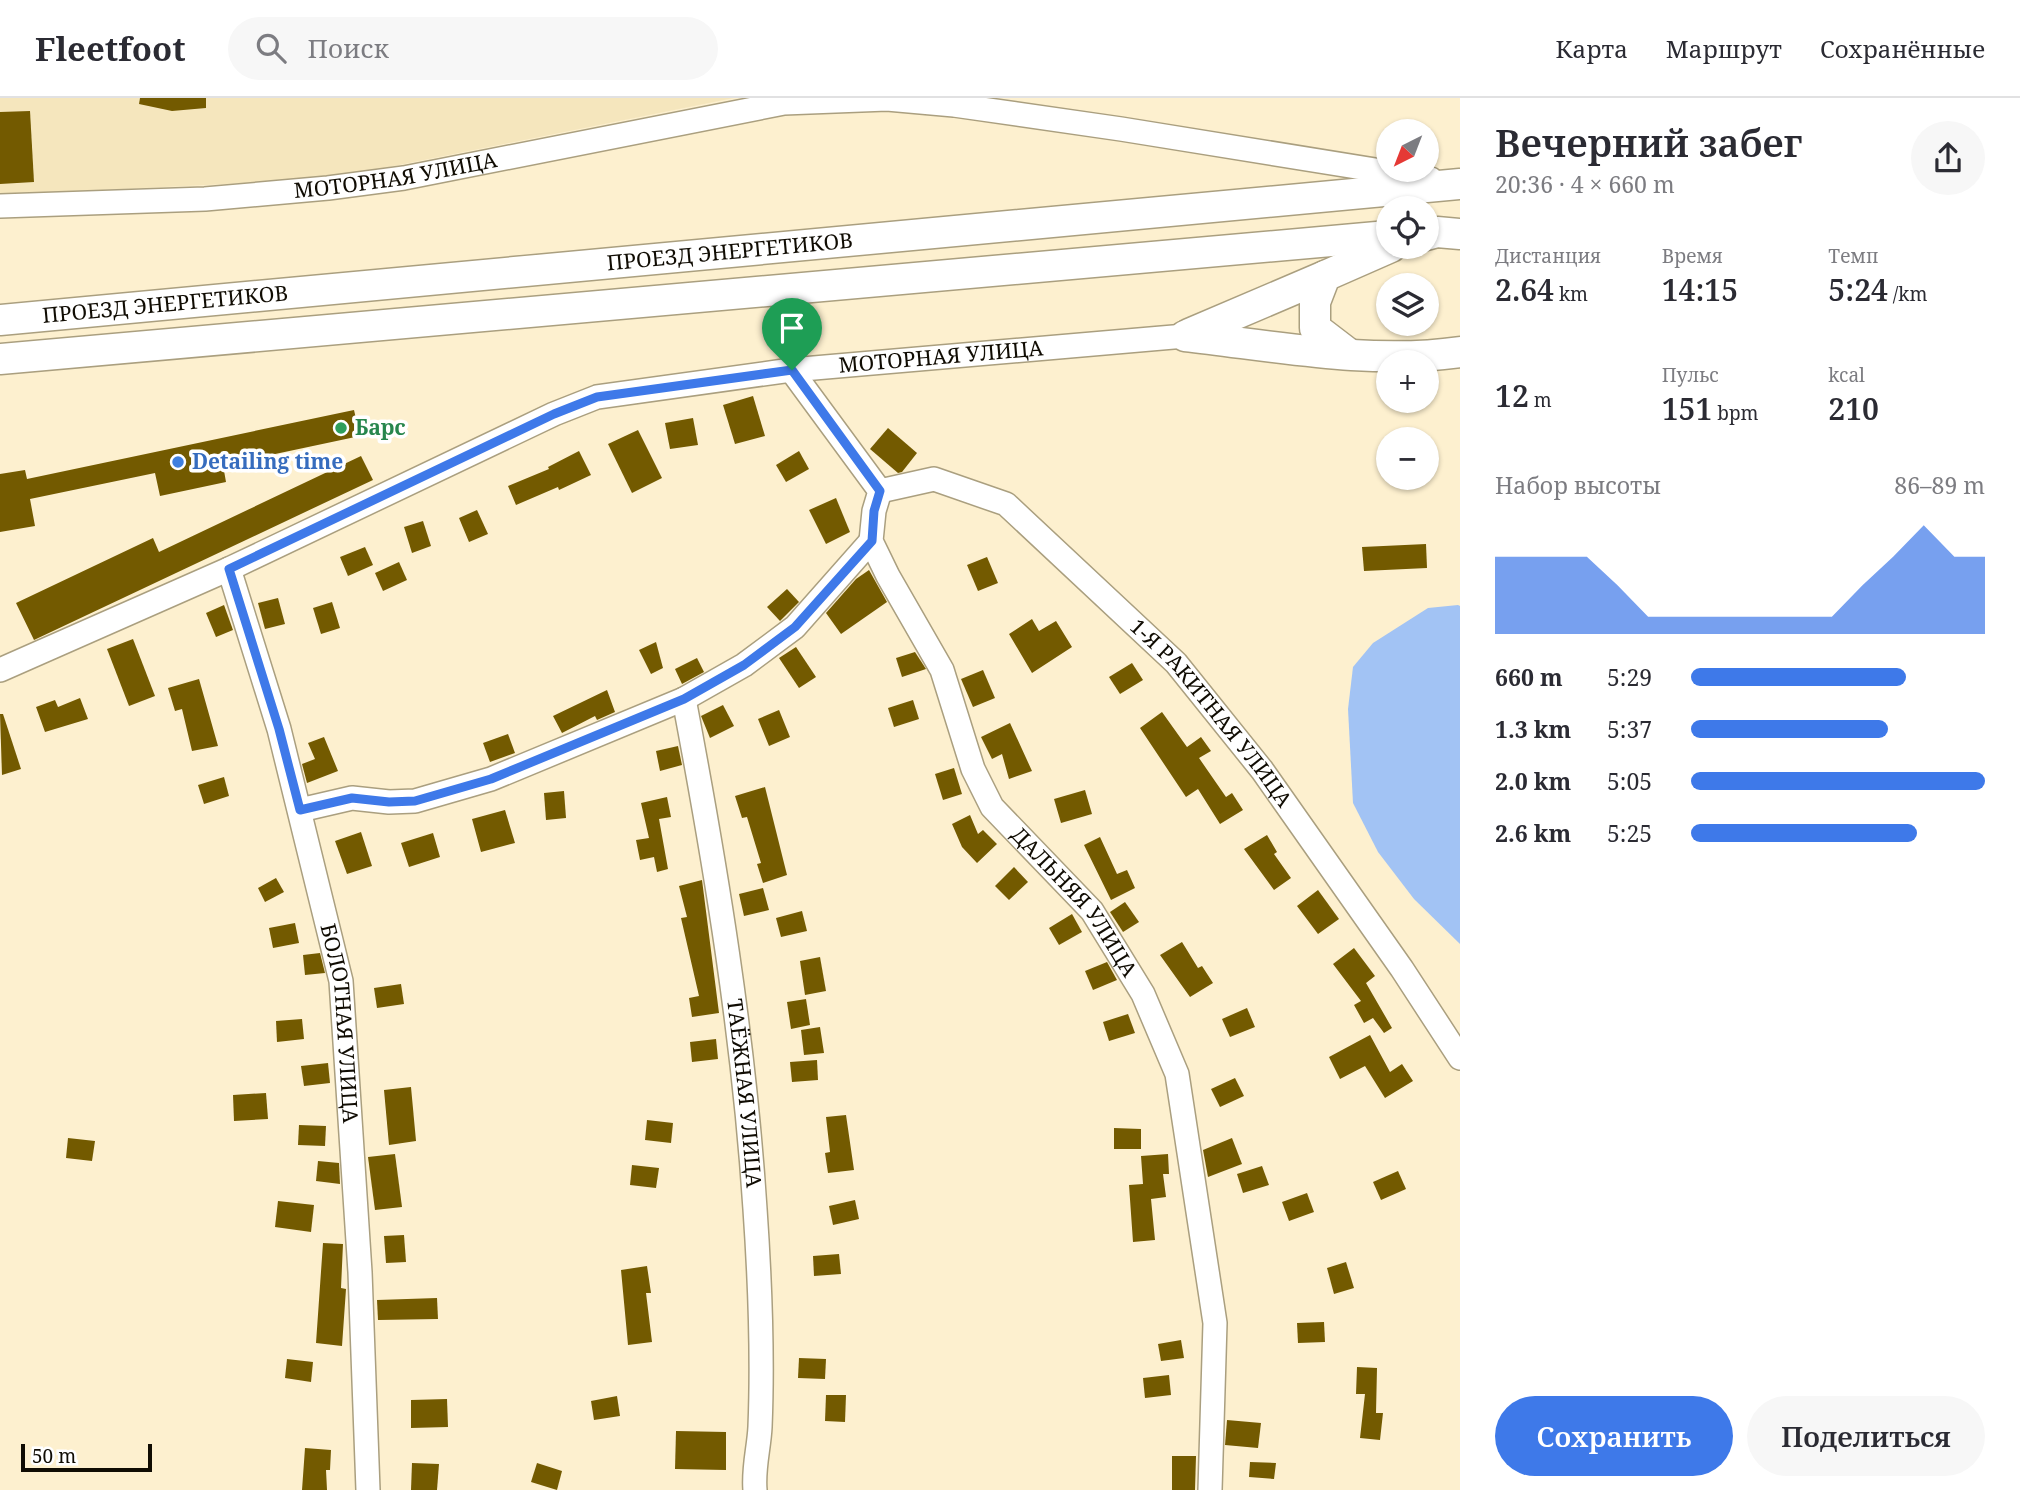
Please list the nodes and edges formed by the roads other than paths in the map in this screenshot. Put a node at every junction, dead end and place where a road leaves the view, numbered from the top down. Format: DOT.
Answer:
graph roads {
  1 [pos="955,102"];
  2 [pos="1459,184"];
  3 [pos="0,206"];
  4 [pos="1376,237"];
  5 [pos="1376,254"];
  6 [pos="1325,276"];
  7 [pos="0,320"];
  8 [pos="1185,336"];
  9 [pos="1460,352"];
  10 [pos="1349,354"];
  11 [pos="0,359"];
  12 [pos="792,370"];
  13 [pos="880,491"];
  14 [pos="872,541"];
  15 [pos="229,569"];
  16 [pos="0,670"];
  17 [pos="684,699"];
  18 [pos="300,810"];
  19 [pos="1460,1058"];
  20 [pos="368,1490"];
  21 [pos="754,1490"];
  22 [pos="1210,1490"];
  1 -- 2 [label="street, МОТОРНАЯ УЛИЦА"];
  1 -- 3 [label="street, МОТОРНАЯ УЛИЦА"];
  2 -- 7 [label="main road, ПРОЕЗД ЭНЕРГЕТИКОВ"];
  4 -- 11 [label="main road, ПРОЕЗД ЭНЕРГЕТИКОВ"];
  5 -- 6 [label="main road"];
  6 -- 8 [label="main road"];
  6 -- 10 [label="main road"];
  8 -- 10 [label="main road"];
  8 -- 12 [label="street, МОТОРНАЯ УЛИЦА"];
  9 -- 10 [label="main road"];
  12 -- 13 [label="street"];
  12 -- 15 [label="street, МОТОРНАЯ УЛИЦА"];
  13 -- 14 [label="street"];
  13 -- 19 [label="street, 1-Я РАКИТНАЯ УЛИЦА"];
  14 -- 17 [label="street"];
  14 -- 22 [label="street, ДАЛЬНЯЯ УЛИЦА"];
  15 -- 16 [label="street, МОТОРНАЯ УЛИЦА"];
  15 -- 18 [label="street, БОЛОТНАЯ УЛИЦА"];
  17 -- 18 [label="street"];
  17 -- 21 [label="street, ТАЁЖНАЯ УЛИЦА"];
  18 -- 20 [label="street, БОЛОТНАЯ УЛИЦА"];
}
